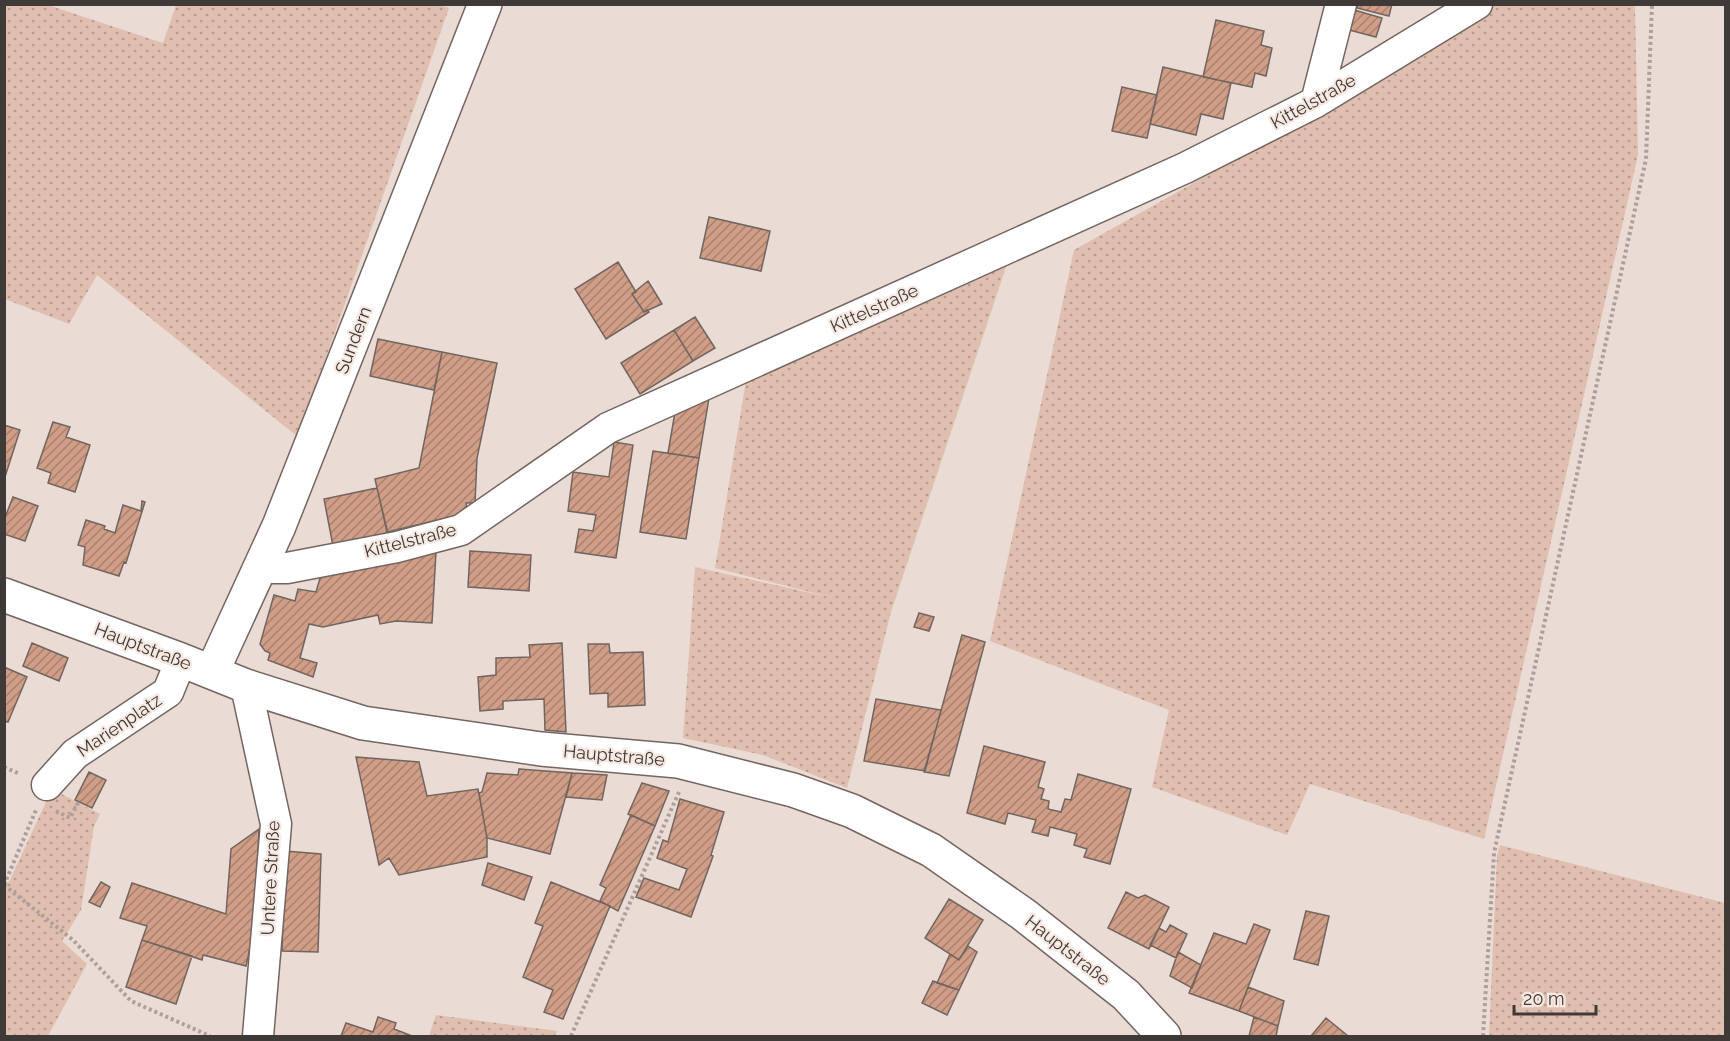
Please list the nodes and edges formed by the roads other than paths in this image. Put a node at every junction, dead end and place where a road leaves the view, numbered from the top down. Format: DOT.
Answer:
graph roads {
  1 [pos="485,4"];
  2 [pos="1341,4"];
  3 [pos="1477,4"];
  4 [pos="1316,102"];
  5 [pos="260,568"];
  6 [pos="4,595"];
  7 [pos="181,660"];
  8 [pos="212,672"];
  9 [pos="246,686"];
  10 [pos="47,785"];
  11 [pos="258,1036"];
  12 [pos="1164,1036"];
  1 -- 5 [label="main road, Sundern"];
  2 -- 4 [label="street"];
  3 -- 4 [label="street, Kittelstraße"];
  4 -- 5 [label="street, Kittelstraße"];
  5 -- 8 [label="main road, Sundern"];
  6 -- 7 [label="main road, Hauptstraße"];
  7 -- 8 [label="main road, Hauptstraße"];
  7 -- 10 [label="street, Marienplatz"];
  8 -- 9 [label="main road, Hauptstraße"];
  9 -- 11 [label="street, Untere Straße"];
  9 -- 12 [label="main road, Hauptstraße"];
}
